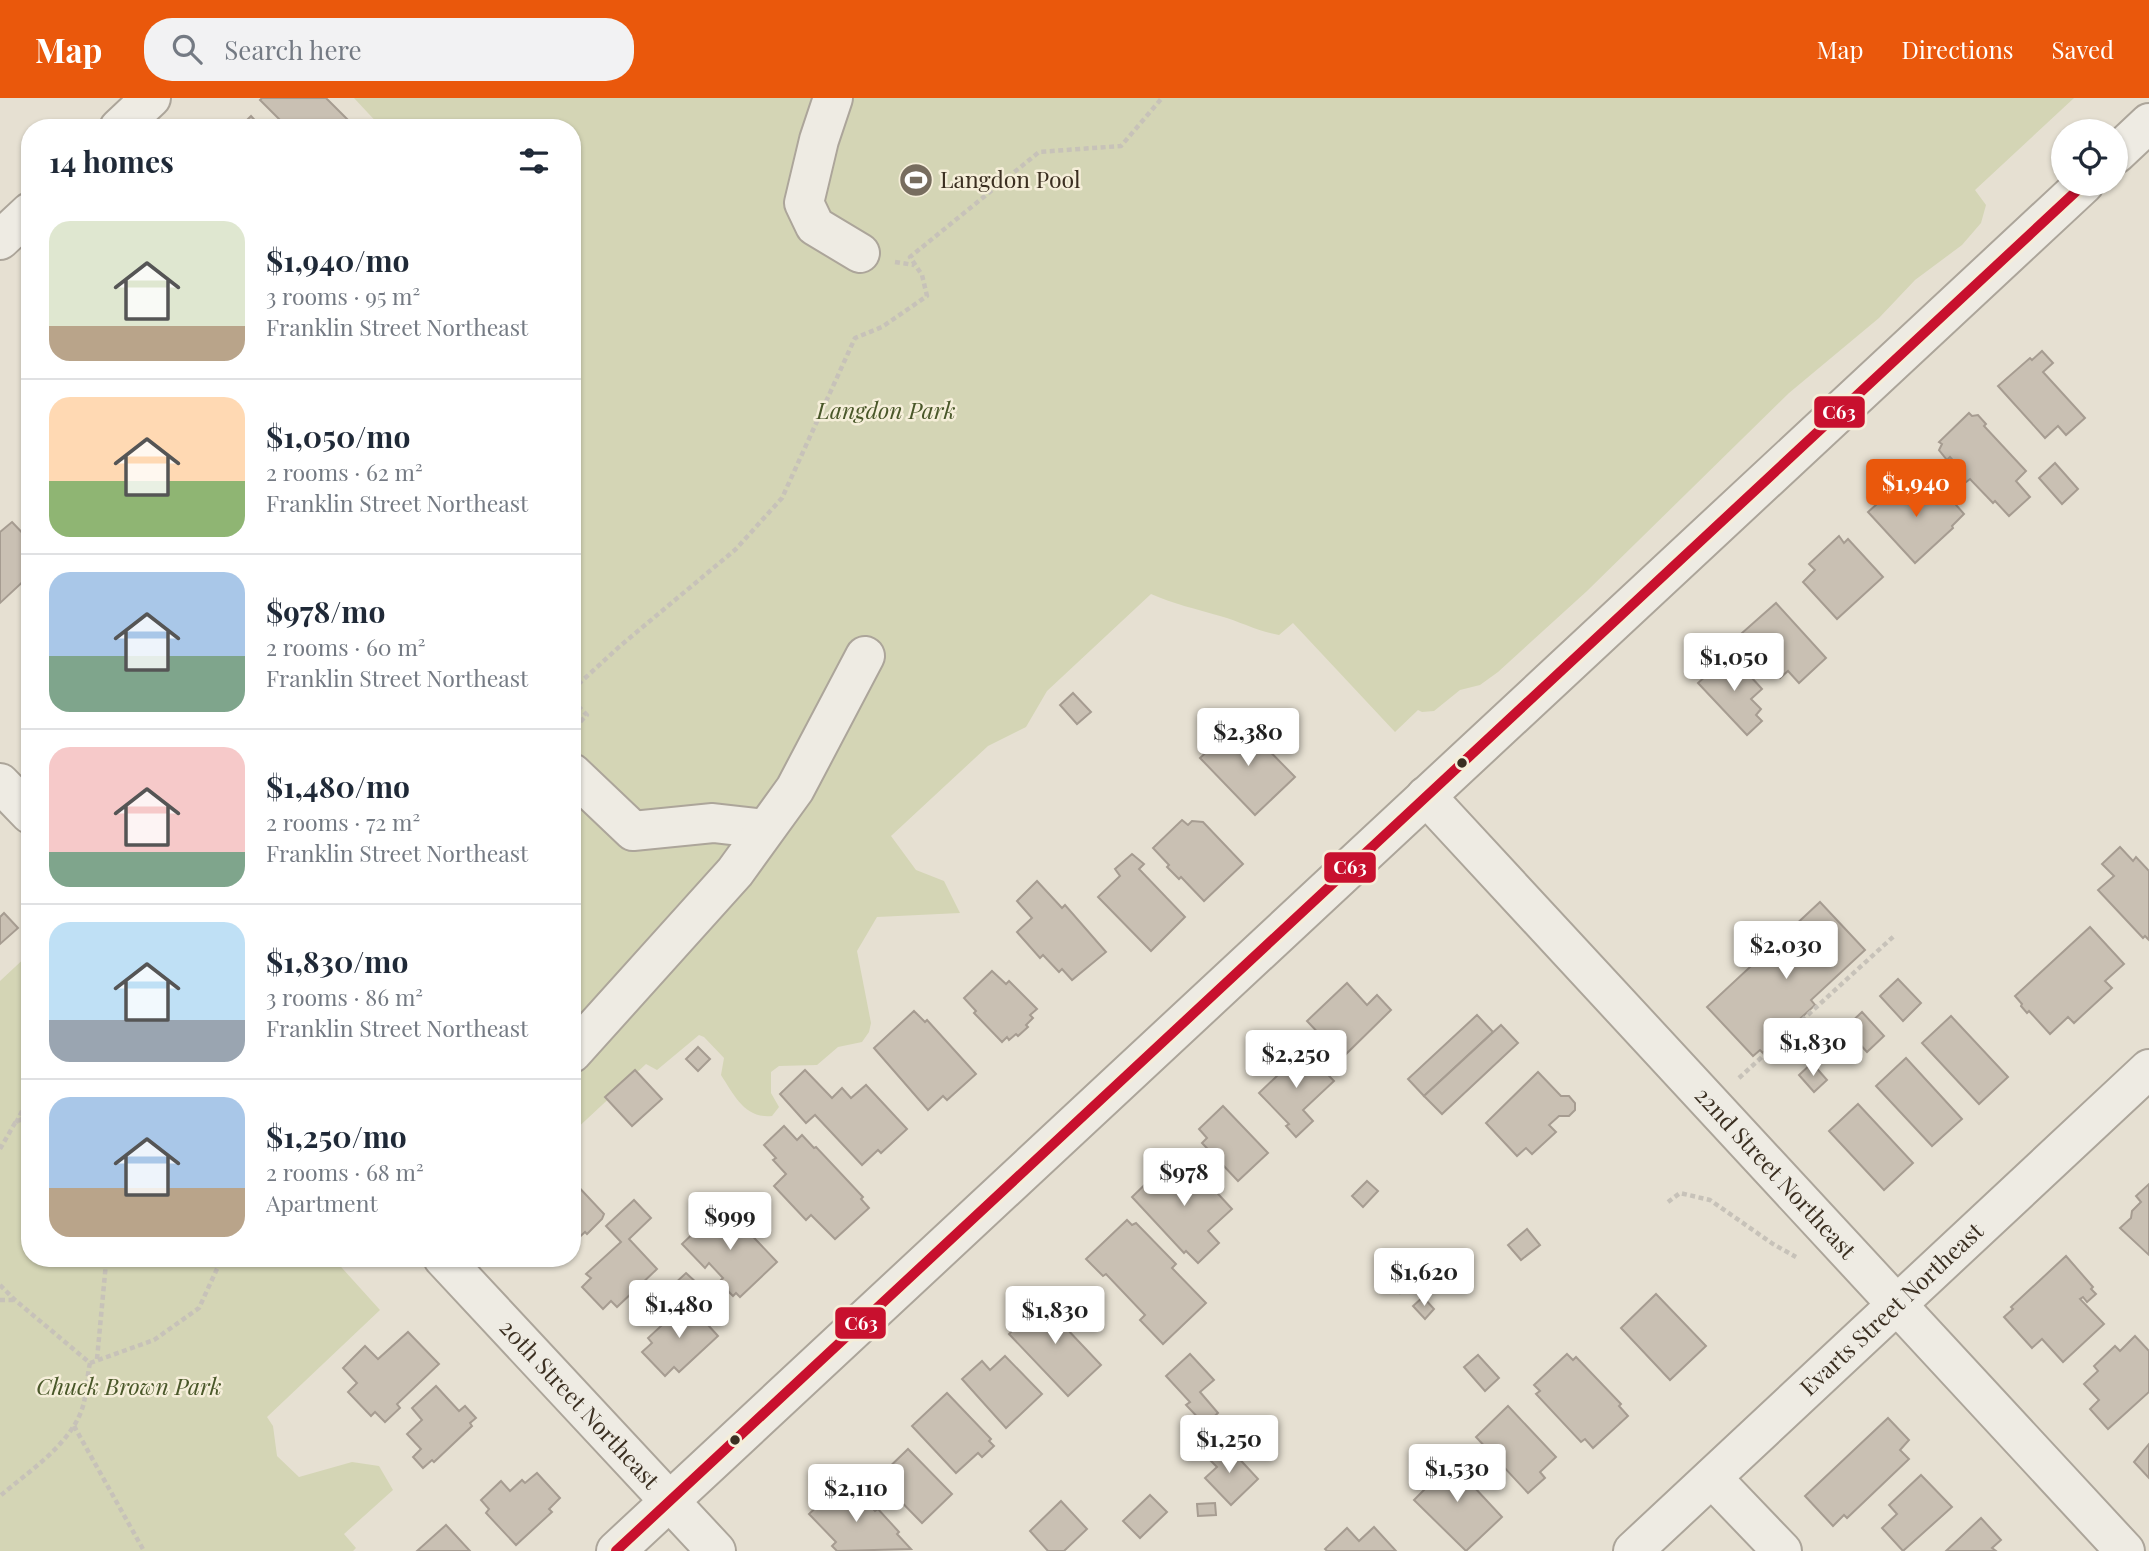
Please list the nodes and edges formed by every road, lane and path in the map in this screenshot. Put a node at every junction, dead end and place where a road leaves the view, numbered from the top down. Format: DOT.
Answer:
graph roads {
  1 [pos="151,98"];
  2 [pos="833,98"];
  3 [pos="1162,98"];
  4 [pos="129,119"];
  5 [pos="2149,123"];
  6 [pos="2128,143"];
  7 [pos="2071,196"];
  8 [pos="21,220"];
  9 [pos="0,240"];
  10 [pos="860,253"];
  11 [pos="865,656"];
  12 [pos="581,682"];
  13 [pos="581,782"];
  14 [pos="0,783"];
  15 [pos="1426,796"];
  16 [pos="21,805"];
  17 [pos="765,830"];
  18 [pos="1894,936"];
  19 [pos="581,1043"];
  20 [pos="2149,1069"];
  21 [pos="1735,1081"];
  22 [pos="21,1112"];
  23 [pos="21,1119"];
  24 [pos="15,1123"];
  25 [pos="0,1149"];
  26 [pos="1668,1202"];
  27 [pos="1803,1260"];
  28 [pos="106,1267"];
  29 [pos="218,1267"];
  30 [pos="451,1267"];
  31 [pos="0,1285"];
  32 [pos="0,1300"];
  33 [pos="15,1300"];
  34 [pos="1898,1304"];
  35 [pos="97,1359"];
  36 [pos="90,1363"];
  37 [pos="74,1426"];
  38 [pos="1712,1478"];
  39 [pos="0,1496"];
  40 [pos="671,1501"];
  41 [pos="144,1551"];
  42 [pos="616,1551"];
  43 [pos="716,1551"];
  44 [pos="1633,1551"];
  45 [pos="1782,1551"];
  46 [pos="2125,1551"];
  1 -- 4 [label="street"];
  2 -- 10 [label="street"];
  3 -- 12 [label="path"];
  5 -- 6 [label="street"];
  7 -- 15 [label="street"];
  8 -- 9 [label="street"];
  11 -- 17 [label="street"];
  13 -- 17 [label="street"];
  14 -- 16 [label="street"];
  15 -- 34 [label="street, 22nd Street Northeast"];
  15 -- 40 [label="street"];
  17 -- 19 [label="street"];
  18 -- 21 [label="path"];
  20 -- 34 [label="street, Evarts Street Northeast"];
  22 -- 24 [label="path"];
  23 -- 24 [label="path"];
  24 -- 25 [label="path"];
  26 -- 27 [label="path"];
  28 -- 35 [label="path"];
  29 -- 35 [label="path"];
  30 -- 40 [label="street, 20th Street Northeast"];
  31 -- 33 [label="path"];
  32 -- 33 [label="path"];
  33 -- 36 [label="path"];
  34 -- 38 [label="street, Evarts Street Northeast"];
  34 -- 46 [label="street, 22nd Street Northeast"];
  35 -- 36 [label="path"];
  36 -- 37 [label="path"];
  37 -- 39 [label="path"];
  37 -- 41 [label="path"];
  38 -- 44 [label="street, Evarts Street Northeast"];
  38 -- 45 [label="street"];
  40 -- 42 [label="street"];
  40 -- 43 [label="street, 20th Street Northeast"];
}
